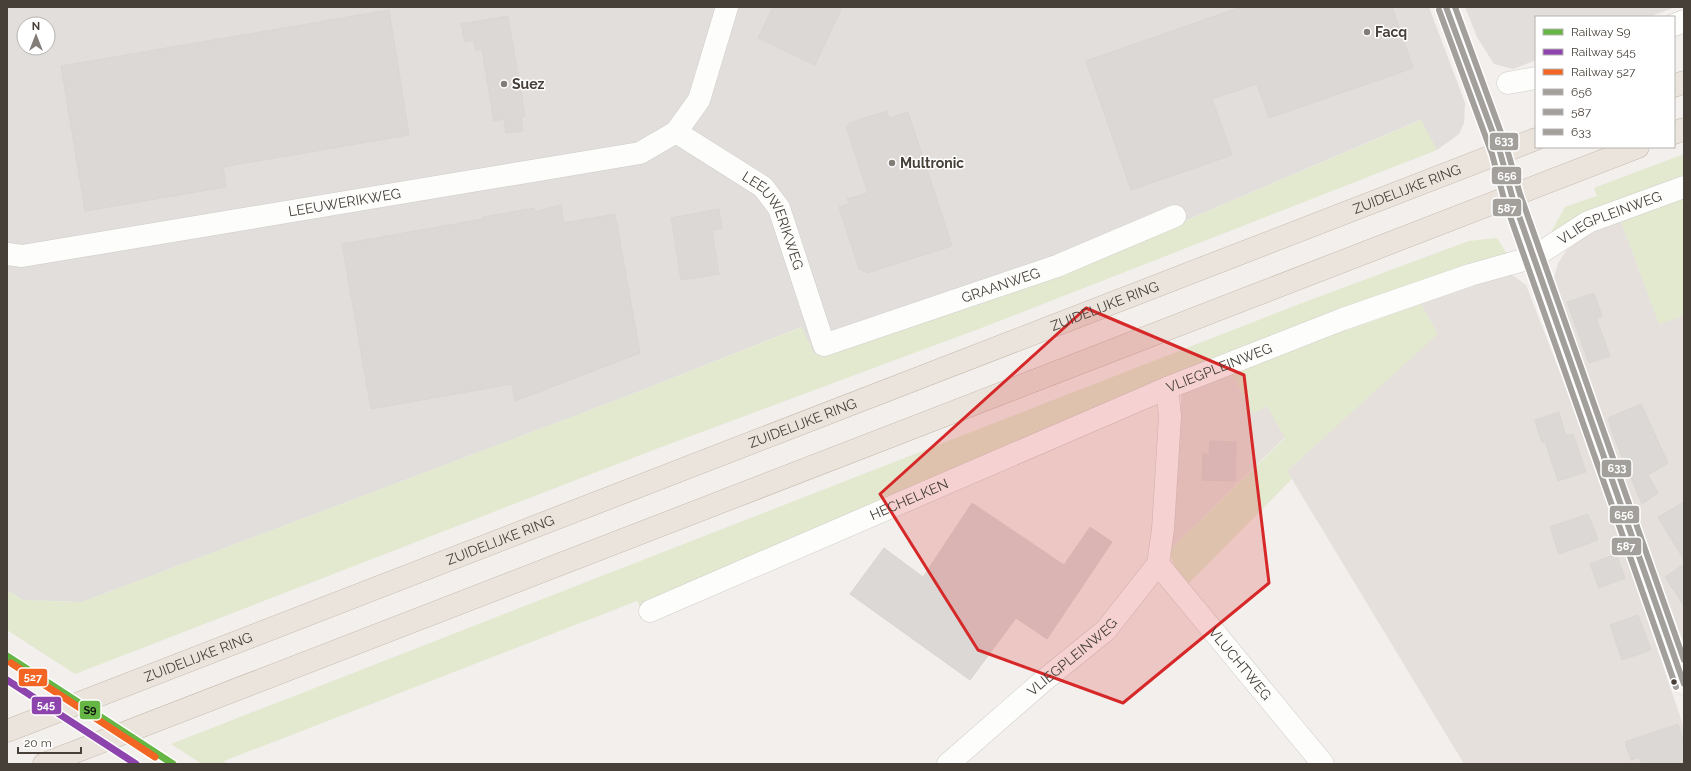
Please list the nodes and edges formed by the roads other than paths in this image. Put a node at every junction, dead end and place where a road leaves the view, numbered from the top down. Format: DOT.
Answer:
graph roads {
  1 [pos="727,7"];
  2 [pos="1446,7"];
  3 [pos="1535,78"];
  4 [pos="1508,83"];
  5 [pos="676,132"];
  6 [pos="1535,139"];
  7 [pos="1635,148"];
  8 [pos="1500,152"];
  9 [pos="1684,187"];
  10 [pos="1512,196"];
  11 [pos="1175,216"];
  12 [pos="7,254"];
  13 [pos="1534,257"];
  14 [pos="824,345"];
  15 [pos="1167,388"];
  16 [pos="1158,564"];
  17 [pos="650,611"];
  18 [pos="1684,684"];
  19 [pos="7,732"];
  20 [pos="44,764"];
  21 [pos="948,764"];
  22 [pos="1323,764"];
  1 -- 5 [label="street, LEEUWERIKWEG"];
  2 -- 8 [label="street"];
  3 -- 4 [label="street"];
  5 -- 12 [label="street, LEEUWERIKWEG"];
  5 -- 14 [label="street, LEEUWERIKWEG"];
  6 -- 8 [label="highway, ZUIDELIJKE RING"];
  7 -- 10 [label="highway"];
  8 -- 10 [label="street"];
  8 -- 19 [label="highway, ZUIDELIJKE RING"];
  9 -- 13 [label="street, VLIEGPLEINWEG"];
  10 -- 13 [label="street"];
  10 -- 20 [label="highway"];
  11 -- 14 [label="street, GRAANWEG"];
  13 -- 15 [label="street, VLIEGPLEINWEG"];
  13 -- 18 [label="street"];
  15 -- 16 [label="street, VLIEGPLEINWEG"];
  15 -- 17 [label="street, HECHELKEN"];
  16 -- 21 [label="street, VLIEGPLEINWEG"];
  16 -- 22 [label="street, VLUCHTWEG"];
}
